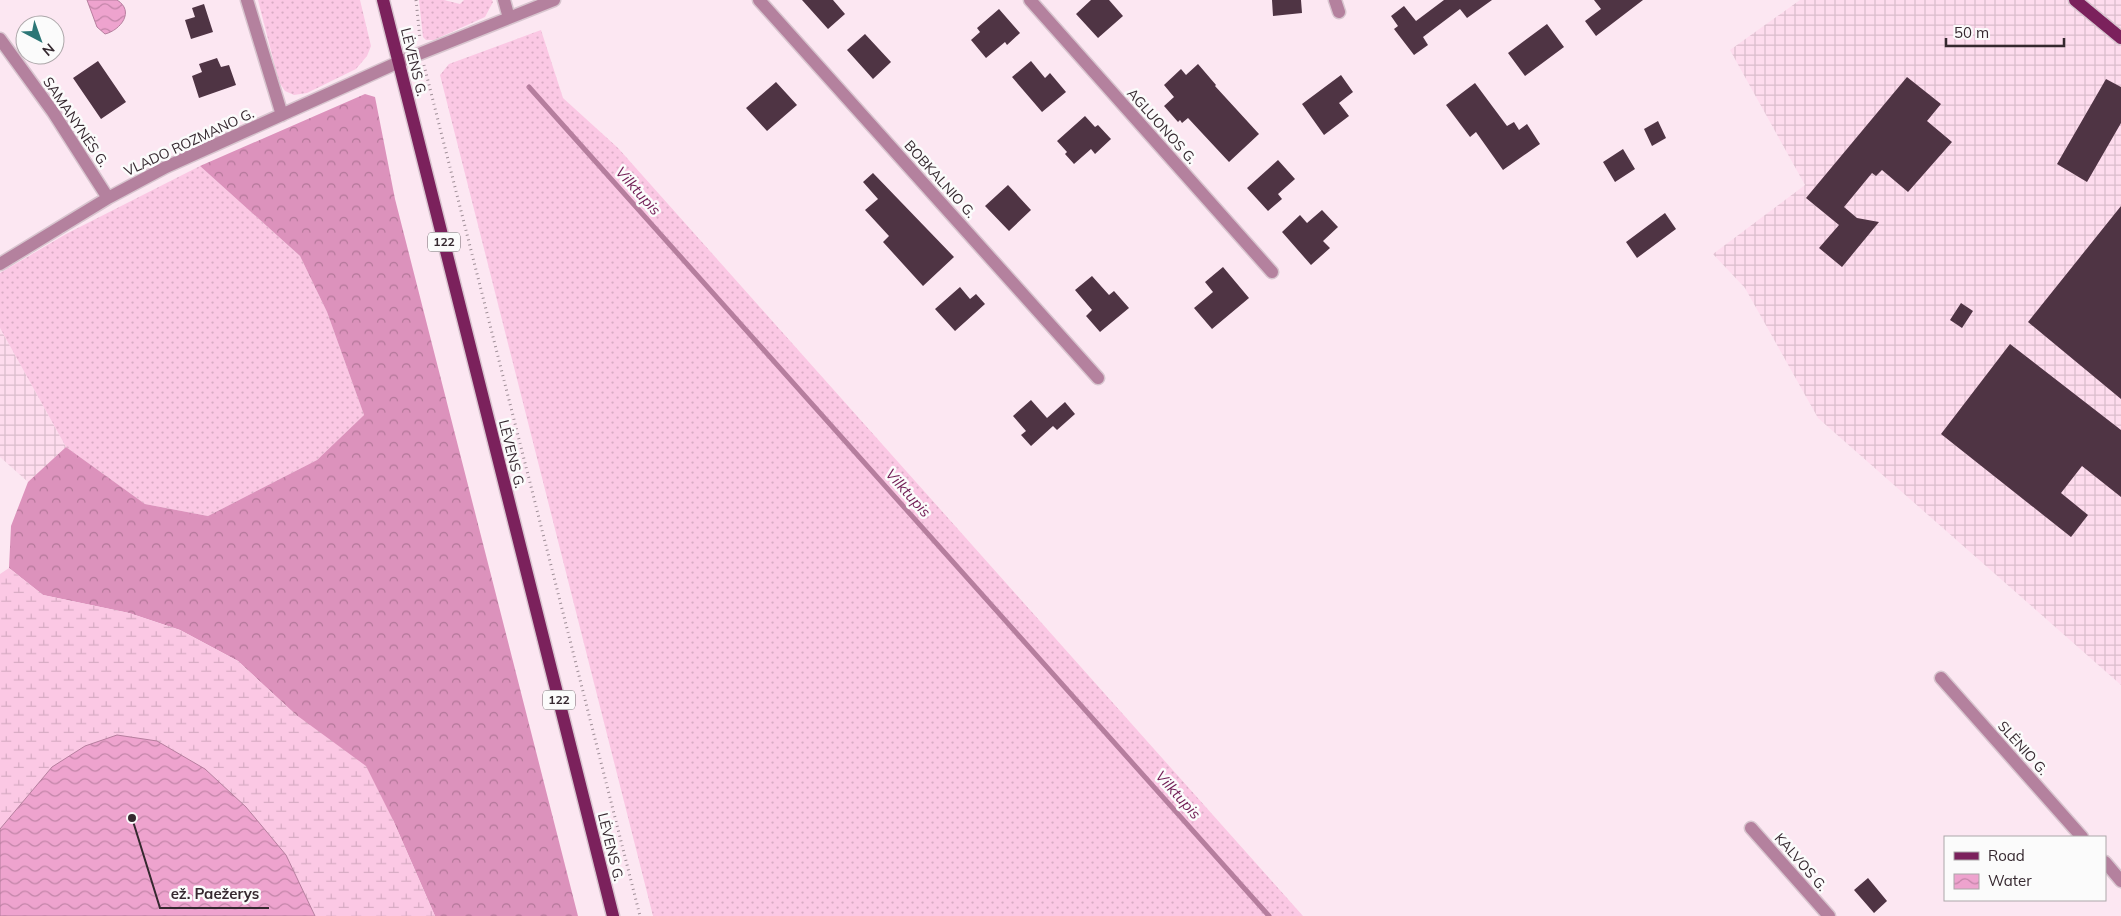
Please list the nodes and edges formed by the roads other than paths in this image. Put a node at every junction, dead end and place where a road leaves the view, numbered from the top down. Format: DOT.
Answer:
graph roads {
  1 [pos="247,0"];
  2 [pos="383,0"];
  3 [pos="504,0"];
  4 [pos="554,0"];
  5 [pos="759,0"];
  6 [pos="1030,0"];
  7 [pos="1335,0"];
  8 [pos="2075,0"];
  9 [pos="1339,12"];
  10 [pos="509,18"];
  11 [pos="2121,38"];
  12 [pos="0,39"];
  13 [pos="399,62"];
  14 [pos="282,115"];
  15 [pos="108,198"];
  16 [pos="0,264"];
  17 [pos="1272,272"];
  18 [pos="1098,378"];
  19 [pos="1941,678"];
  20 [pos="1751,828"];
  21 [pos="2081,836"];
  22 [pos="2106,863"];
  23 [pos="2121,881"];
  24 [pos="613,916"];
  25 [pos="1829,916"];
  1 -- 14 [label="street"];
  2 -- 13 [label="main road, LĖVENS G. / 122"];
  3 -- 10 [label="street"];
  4 -- 10 [label="street, VLADO ROZMANO G."];
  5 -- 18 [label="street, BOBKALNIO G."];
  6 -- 17 [label="street, AGLUONOS G."];
  7 -- 9 [label="street"];
  8 -- 11 [label="main road"];
  10 -- 13 [label="street, VLADO ROZMANO G."];
  12 -- 15 [label="street, SAMANYNĖS G."];
  13 -- 14 [label="street, VLADO ROZMANO G."];
  13 -- 24 [label="main road, LĖVENS G. / 122"];
  14 -- 15 [label="street, VLADO ROZMANO G."];
  15 -- 16 [label="street, VLADO ROZMANO G."];
  19 -- 21 [label="street, SLĖNIO G."];
  20 -- 25 [label="street, KALVOS G."];
  22 -- 23 [label="street"];
}
